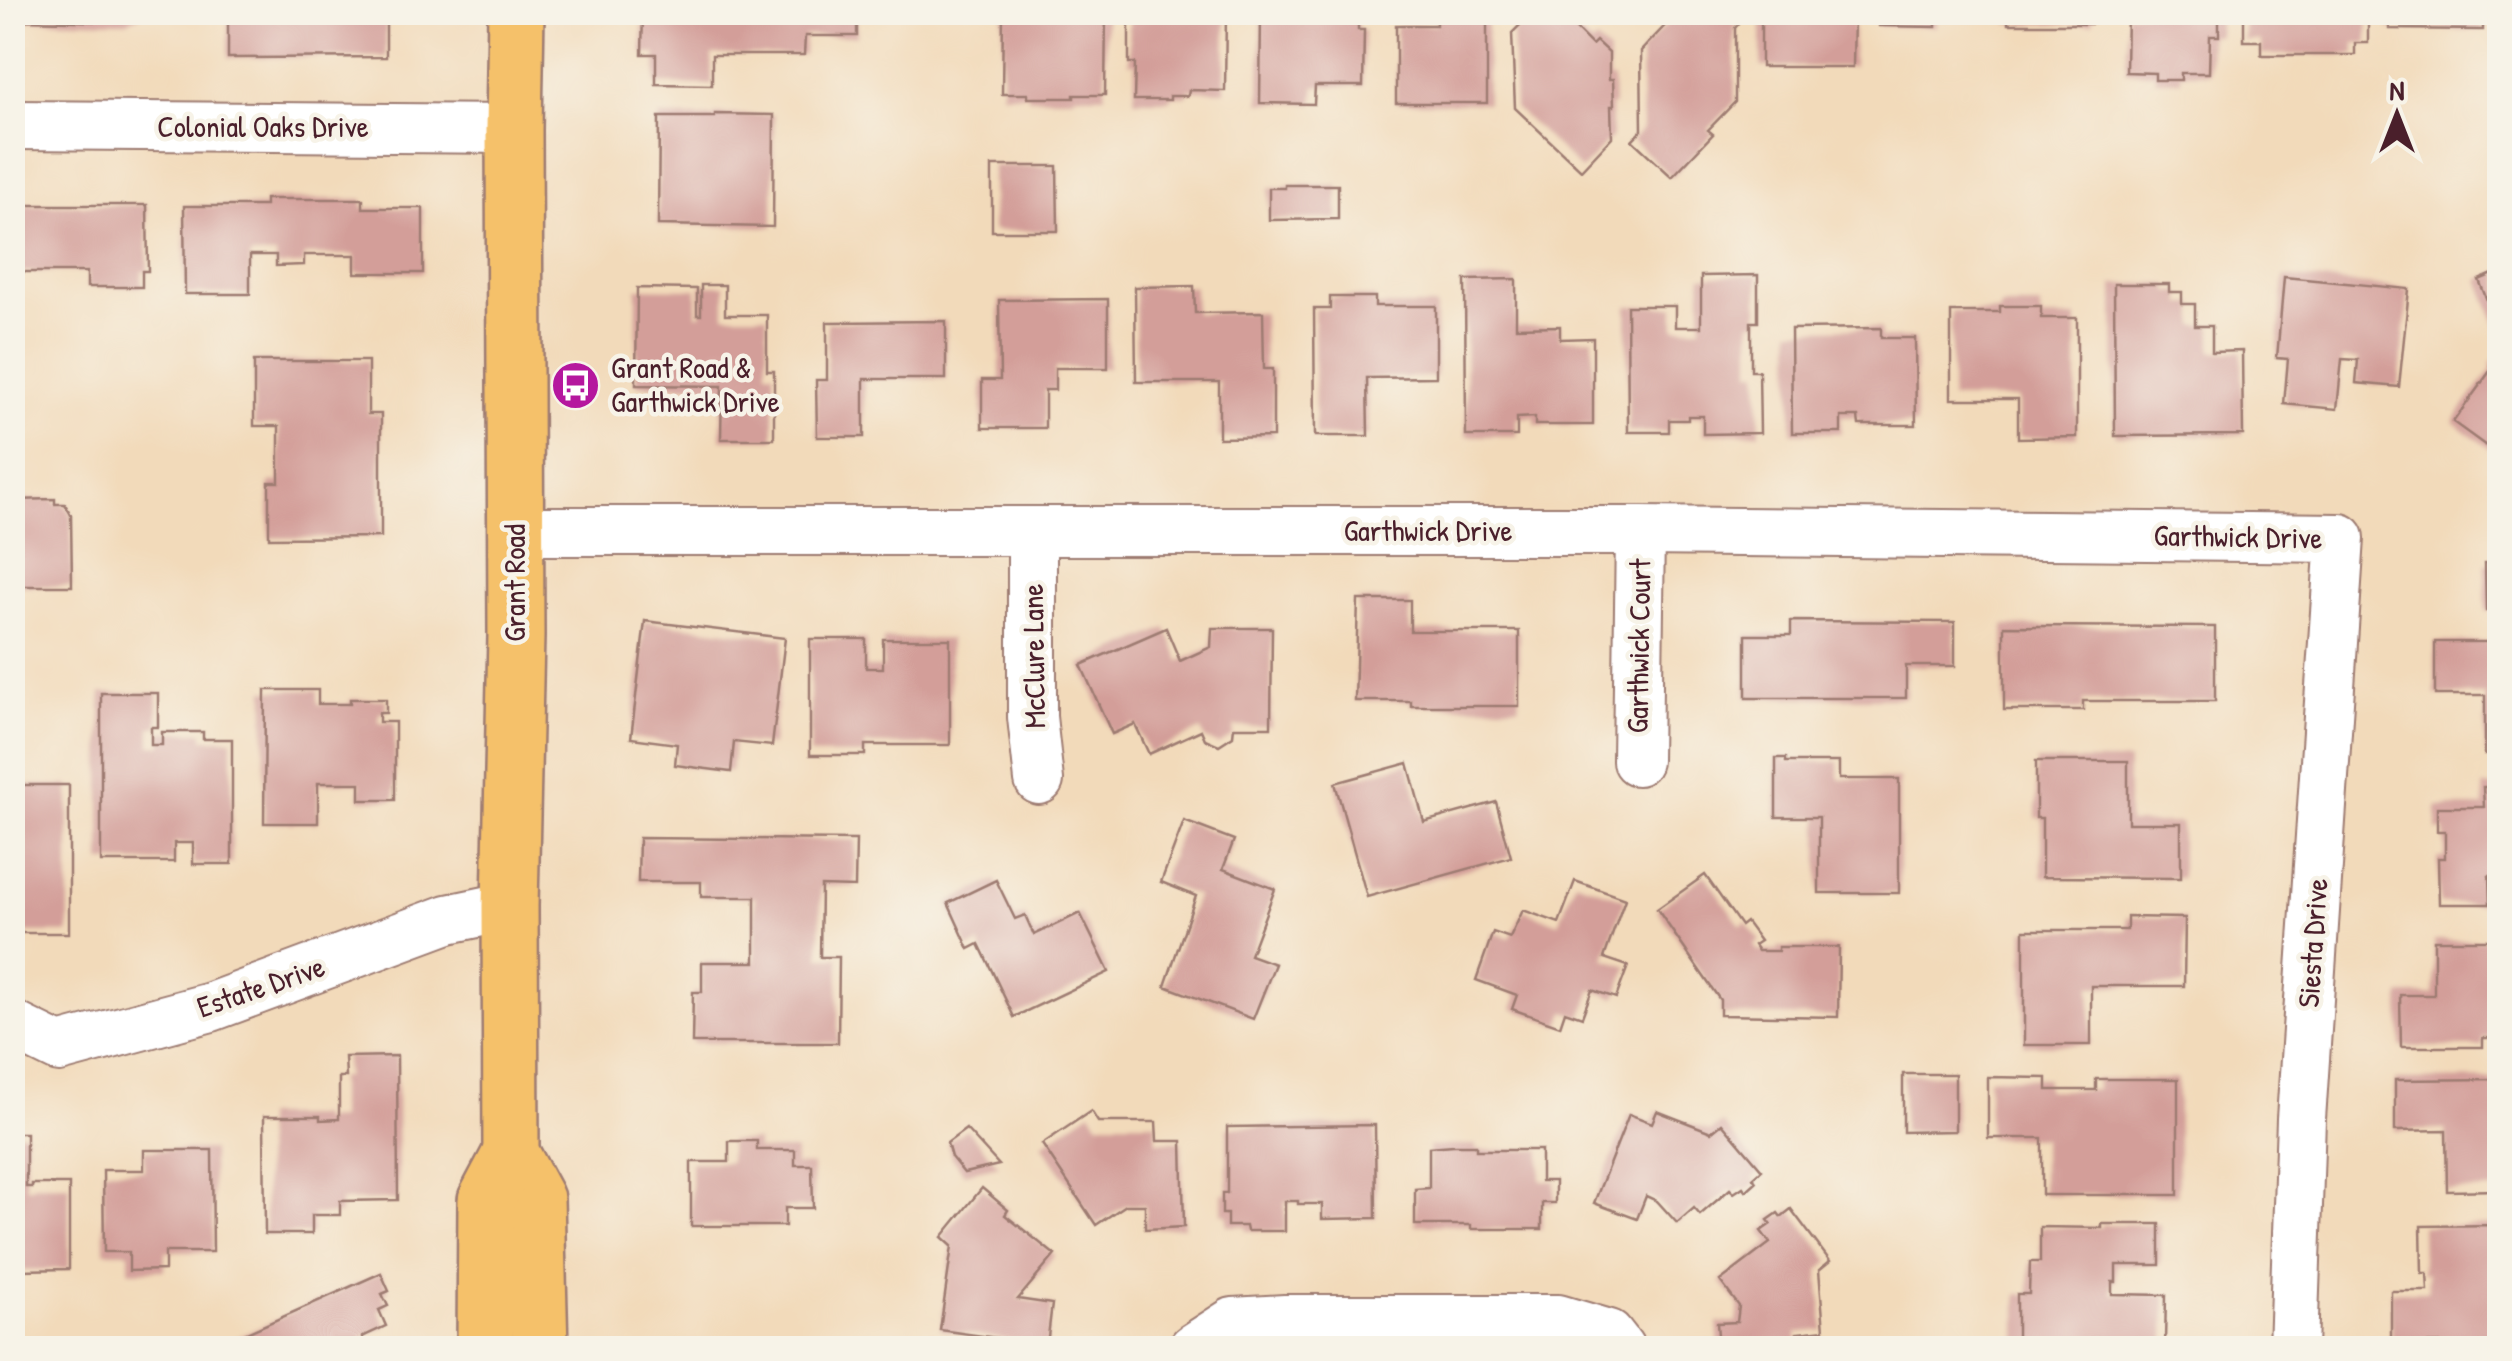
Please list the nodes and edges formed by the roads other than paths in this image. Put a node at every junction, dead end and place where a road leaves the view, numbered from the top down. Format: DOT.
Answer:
graph roads {
  1 [pos="516,12"];
  2 [pos="12,125"];
  3 [pos="514,128"];
  4 [pos="516,531"];
  5 [pos="1640,531"];
  6 [pos="1032,532"];
  7 [pos="2340,538"];
  8 [pos="1637,761"];
  9 [pos="1040,780"];
  10 [pos="510,906"];
  11 [pos="12,1025"];
  12 [pos="511,1153"];
  13 [pos="485,1348"];
  14 [pos="540,1348"];
  15 [pos="1193,1348"];
  16 [pos="1620,1348"];
  17 [pos="2294,1348"];
  1 -- 3 [label="main road, Grant Road"];
  2 -- 3 [label="street, Colonial Oaks Drive"];
  3 -- 4 [label="main road, Grant Road"];
  4 -- 6 [label="street, Garthwick Drive"];
  4 -- 10 [label="main road, Grant Road"];
  5 -- 6 [label="street, Garthwick Drive"];
  5 -- 7 [label="street, Garthwick Drive"];
  5 -- 8 [label="street, Garthwick Court"];
  6 -- 9 [label="street, McClure Lane"];
  7 -- 17 [label="street, Siesta Drive"];
  10 -- 11 [label="street, Estate Drive"];
  10 -- 12 [label="main road, Grant Road"];
  12 -- 13 [label="main road, Grant Road"];
  12 -- 14 [label="main road, Grant Road"];
  15 -- 16 [label="street"];
}
